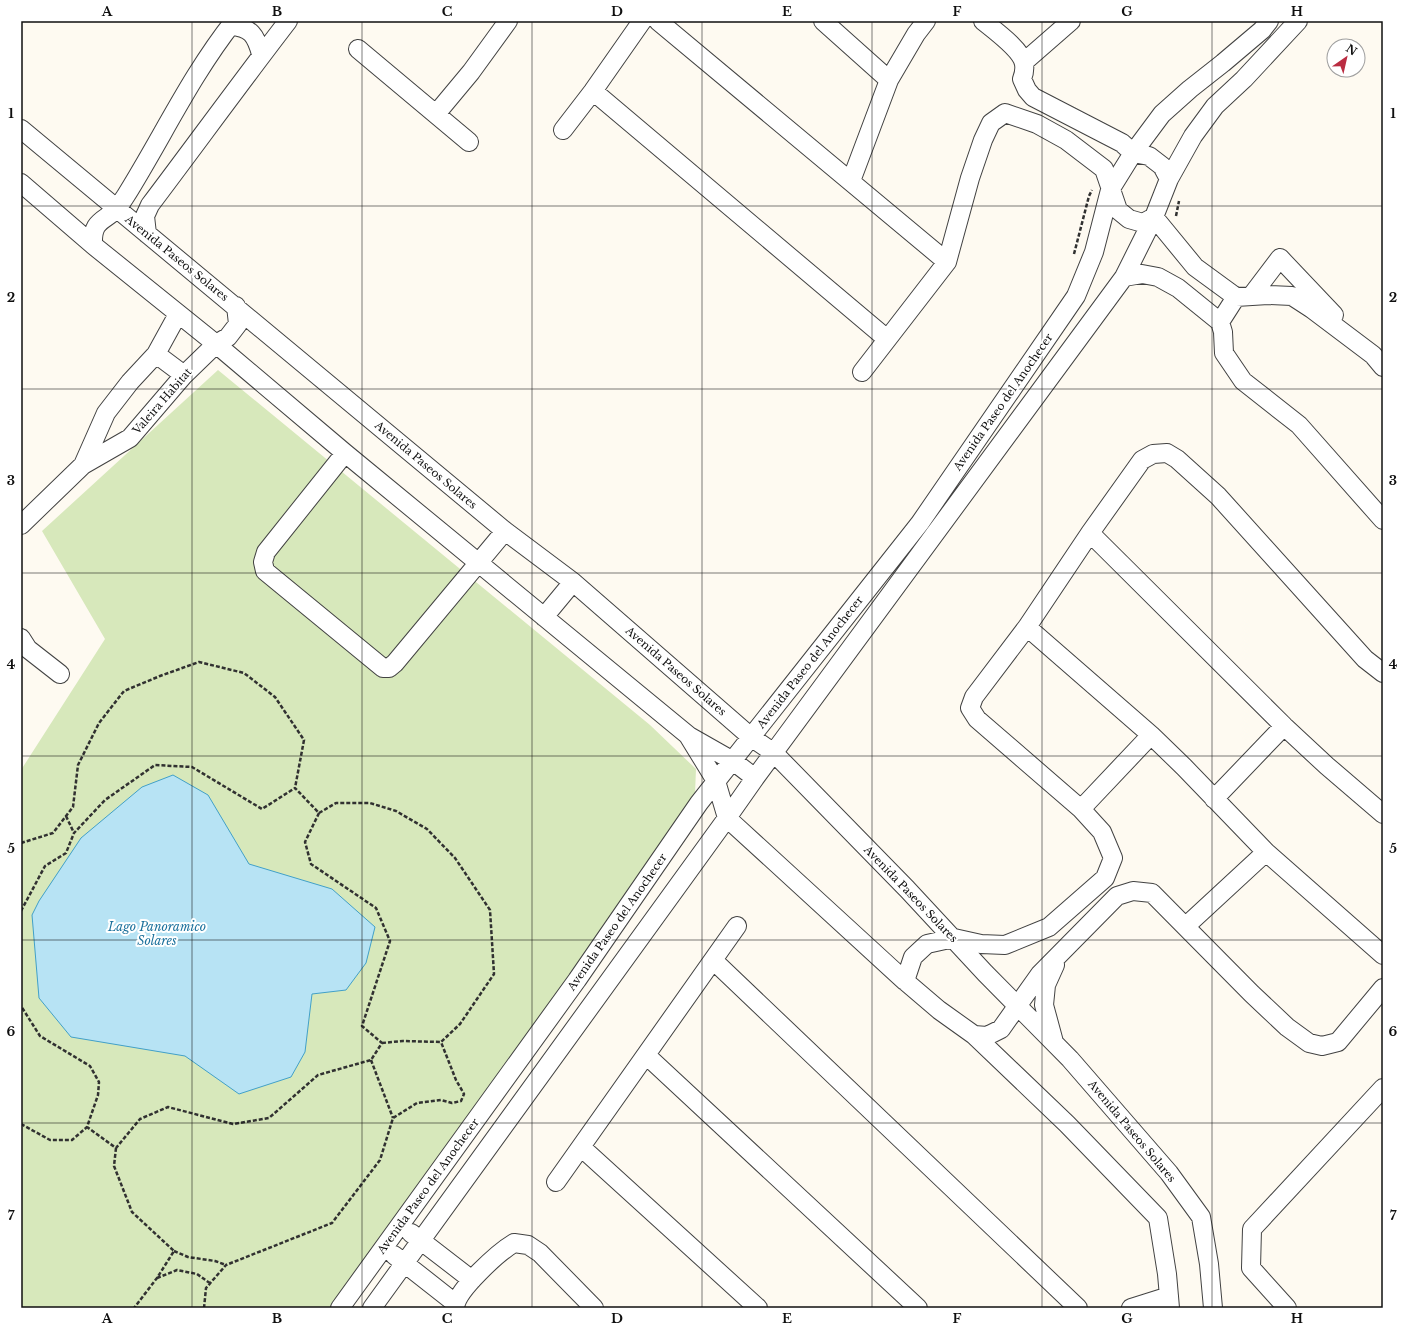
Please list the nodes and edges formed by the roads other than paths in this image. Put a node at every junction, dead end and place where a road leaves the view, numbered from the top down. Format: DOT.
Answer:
graph roads {
  1 [pos="288,21"];
  2 [pos="508,21"];
  3 [pos="642,21"];
  4 [pos="658,21"];
  5 [pos="823,21"];
  6 [pos="926,21"];
  7 [pos="984,21"];
  8 [pos="1071,21"];
  9 [pos="1269,21"];
  10 [pos="1298,21"];
  11 [pos="233,23"];
  12 [pos="358,48"];
  13 [pos="261,54"];
  14 [pos="1024,62"];
  15 [pos="889,80"];
  16 [pos="593,91"];
  17 [pos="436,114"];
  18 [pos="1075,118"];
  19 [pos="21,129"];
  20 [pos="563,130"];
  21 [pos="1066,140"];
  22 [pos="469,142"];
  23 [pos="1132,153"];
  24 [pos="1169,179"];
  25 [pos="851,181"];
  26 [pos="21,182"];
  27 [pos="1110,190"];
  28 [pos="117,209"];
  29 [pos="1154,217"];
  30 [pos="147,234"];
  31 [pos="93,245"];
  32 [pos="947,262"];
  33 [pos="1124,277"];
  34 [pos="1244,296"];
  35 [pos="236,306"];
  36 [pos="178,314"];
  37 [pos="1220,322"];
  38 [pos="887,339"];
  39 [pos="216,344"];
  40 [pos="156,354"];
  41 [pos="1378,361"];
  42 [pos="862,372"];
  43 [pos="184,375"];
  44 [pos="345,453"];
  45 [pos="83,465"];
  46 [pos="1383,520"];
  47 [pos="21,525"];
  48 [pos="505,531"];
  49 [pos="1090,533"];
  50 [pos="478,563"];
  51 [pos="573,582"];
  52 [pos="544,617"];
  53 [pos="1027,627"];
  54 [pos="21,638"];
  55 [pos="1383,673"];
  56 [pos="60,674"];
  57 [pos="1284,726"];
  58 [pos="689,736"];
  59 [pos="751,736"];
  60 [pos="1151,736"];
  61 [pos="774,753"];
  62 [pos="733,761"];
  63 [pos="755,778"];
  64 [pos="716,781"];
  65 [pos="1214,799"];
  66 [pos="1081,809"];
  67 [pos="1383,814"];
  68 [pos="727,818"];
  69 [pos="1266,852"];
  70 [pos="737,926"];
  71 [pos="1186,926"];
  72 [pos="954,938"];
  73 [pos="1383,954"];
  74 [pos="1059,956"];
  75 [pos="713,960"];
  76 [pos="905,980"];
  77 [pos="1383,988"];
  78 [pos="1017,1005"];
  79 [pos="974,1035"];
  80 [pos="1054,1043"];
  81 [pos="646,1055"];
  82 [pos="1383,1088"];
  83 [pos="581,1147"];
  84 [pos="556,1182"];
  85 [pos="399,1226"];
  86 [pos="420,1240"];
  87 [pos="384,1247"];
  88 [pos="404,1263"];
  89 [pos="472,1280"];
  90 [pos="1170,1302"];
  91 [pos="582,1304"];
  92 [pos="455,1306"];
  93 [pos="340,1308"];
  94 [pos="372,1308"];
  95 [pos="758,1308"];
  96 [pos="918,1308"];
  97 [pos="1078,1308"];
  98 [pos="1131,1308"];
  99 [pos="1213,1308"];
  100 [pos="1287,1308"];
  1 -- 13 [label="street"];
  2 -- 17 [label="street"];
  3 -- 16 [label="street"];
  4 -- 25 [label="street"];
  5 -- 15 [label="street"];
  6 -- 15 [label="street"];
  7 -- 14 [label="street"];
  8 -- 14 [label="street"];
  9 -- 23 [label="street, Avenida Paseo del Anochecer"];
  10 -- 24 [label="street, Avenida Paseo del Anochecer"];
  11 -- 13 [label="street"];
  11 -- 28 [label="street"];
  12 -- 17 [label="street"];
  13 -- 30 [label="street"];
  14 -- 18 [label="street"];
  15 -- 25 [label="street"];
  16 -- 20 [label="street"];
  16 -- 38 [label="street"];
  17 -- 22 [label="street"];
  18 -- 21 [label="street"];
  18 -- 23 [label="street"];
  19 -- 28 [label="street, Avenida Paseos Solares"];
  21 -- 27 [label="street"];
  21 -- 32 [label="street"];
  23 -- 24 [label="street"];
  23 -- 27 [label="street, Avenida Paseo del Anochecer"];
  24 -- 29 [label="street, Avenida Paseo del Anochecer"];
  25 -- 32 [label="street"];
  26 -- 31 [label="street"];
  27 -- 29 [label="street"];
  27 -- 59 [label="street, Avenida Paseo del Anochecer"];
  28 -- 30 [label="street, Avenida Paseos Solares"];
  28 -- 31 [label="street"];
  29 -- 33 [label="street, Avenida Paseo del Anochecer"];
  29 -- 34 [label="street"];
  30 -- 35 [label="street, Avenida Paseos Solares"];
  31 -- 36 [label="street"];
  32 -- 38 [label="street"];
  33 -- 37 [label="street"];
  33 -- 61 [label="street, Avenida Paseo del Anochecer"];
  34 -- 37 [label="street"];
  34 -- 41 [label="street"];
  34 -- 41 [label="street"];
  35 -- 39 [label="street, Valeira Habitat"];
  35 -- 48 [label="street, Avenida Paseos Solares"];
  36 -- 39 [label="street"];
  36 -- 40 [label="street, Valeira Habitat"];
  37 -- 46 [label="street"];
  38 -- 42 [label="street"];
  39 -- 43 [label="street, Valeira Habitat"];
  39 -- 44 [label="street"];
  40 -- 43 [label="street"];
  40 -- 45 [label="street, Valeira Habitat"];
  43 -- 45 [label="street, Valeira Habitat"];
  44 -- 50 [label="street"];
  44 -- 50 [label="street"];
  45 -- 47 [label="street, Valeira Habitat"];
  48 -- 50 [label="street"];
  48 -- 51 [label="street, Avenida Paseos Solares"];
  49 -- 53 [label="street"];
  49 -- 55 [label="street"];
  49 -- 57 [label="street"];
  50 -- 52 [label="street"];
  51 -- 52 [label="street"];
  51 -- 59 [label="street, Avenida Paseos Solares"];
  52 -- 58 [label="street"];
  53 -- 60 [label="street"];
  53 -- 66 [label="street"];
  54 -- 56 [label="street"];
  57 -- 65 [label="street"];
  57 -- 67 [label="street"];
  58 -- 62 [label="street"];
  58 -- 64 [label="street"];
  59 -- 61 [label="street, Avenida Paseos Solares"];
  59 -- 62 [label="street, Avenida Paseo del Anochecer"];
  60 -- 65 [label="street"];
  60 -- 66 [label="street"];
  61 -- 63 [label="street, Avenida Paseo del Anochecer"];
  61 -- 72 [label="street, Avenida Paseos Solares"];
  62 -- 63 [label="street"];
  62 -- 64 [label="street, Avenida Paseo del Anochecer"];
  63 -- 68 [label="street, Avenida Paseo del Anochecer"];
  64 -- 68 [label="street"];
  64 -- 85 [label="street, Avenida Paseo del Anochecer"];
  65 -- 69 [label="street"];
  66 -- 72 [label="street"];
  68 -- 76 [label="street"];
  68 -- 86 [label="street, Avenida Paseo del Anochecer"];
  69 -- 71 [label="street"];
  69 -- 73 [label="street"];
  70 -- 75 [label="street"];
  71 -- 74 [label="street"];
  71 -- 77 [label="street"];
  72 -- 76 [label="street"];
  72 -- 78 [label="street, Avenida Paseos Solares"];
  74 -- 78 [label="street"];
  74 -- 80 [label="street"];
  75 -- 81 [label="street"];
  75 -- 97 [label="street"];
  76 -- 79 [label="street"];
  78 -- 79 [label="street"];
  78 -- 80 [label="street, Avenida Paseos Solares"];
  79 -- 90 [label="street"];
  80 -- 99 [label="street, Avenida Paseos Solares"];
  81 -- 83 [label="street"];
  81 -- 96 [label="street"];
  82 -- 100 [label="street"];
  83 -- 84 [label="street"];
  83 -- 95 [label="street"];
  85 -- 86 [label="street"];
  85 -- 87 [label="street, Avenida Paseo del Anochecer"];
  86 -- 88 [label="street, Avenida Paseo del Anochecer"];
  86 -- 89 [label="street"];
  87 -- 88 [label="street"];
  87 -- 93 [label="street, Avenida Paseo del Anochecer"];
  88 -- 92 [label="street"];
  88 -- 94 [label="street, Avenida Paseo del Anochecer"];
  89 -- 91 [label="street"];
  89 -- 92 [label="street"];
  90 -- 98 [label="street"];
}
